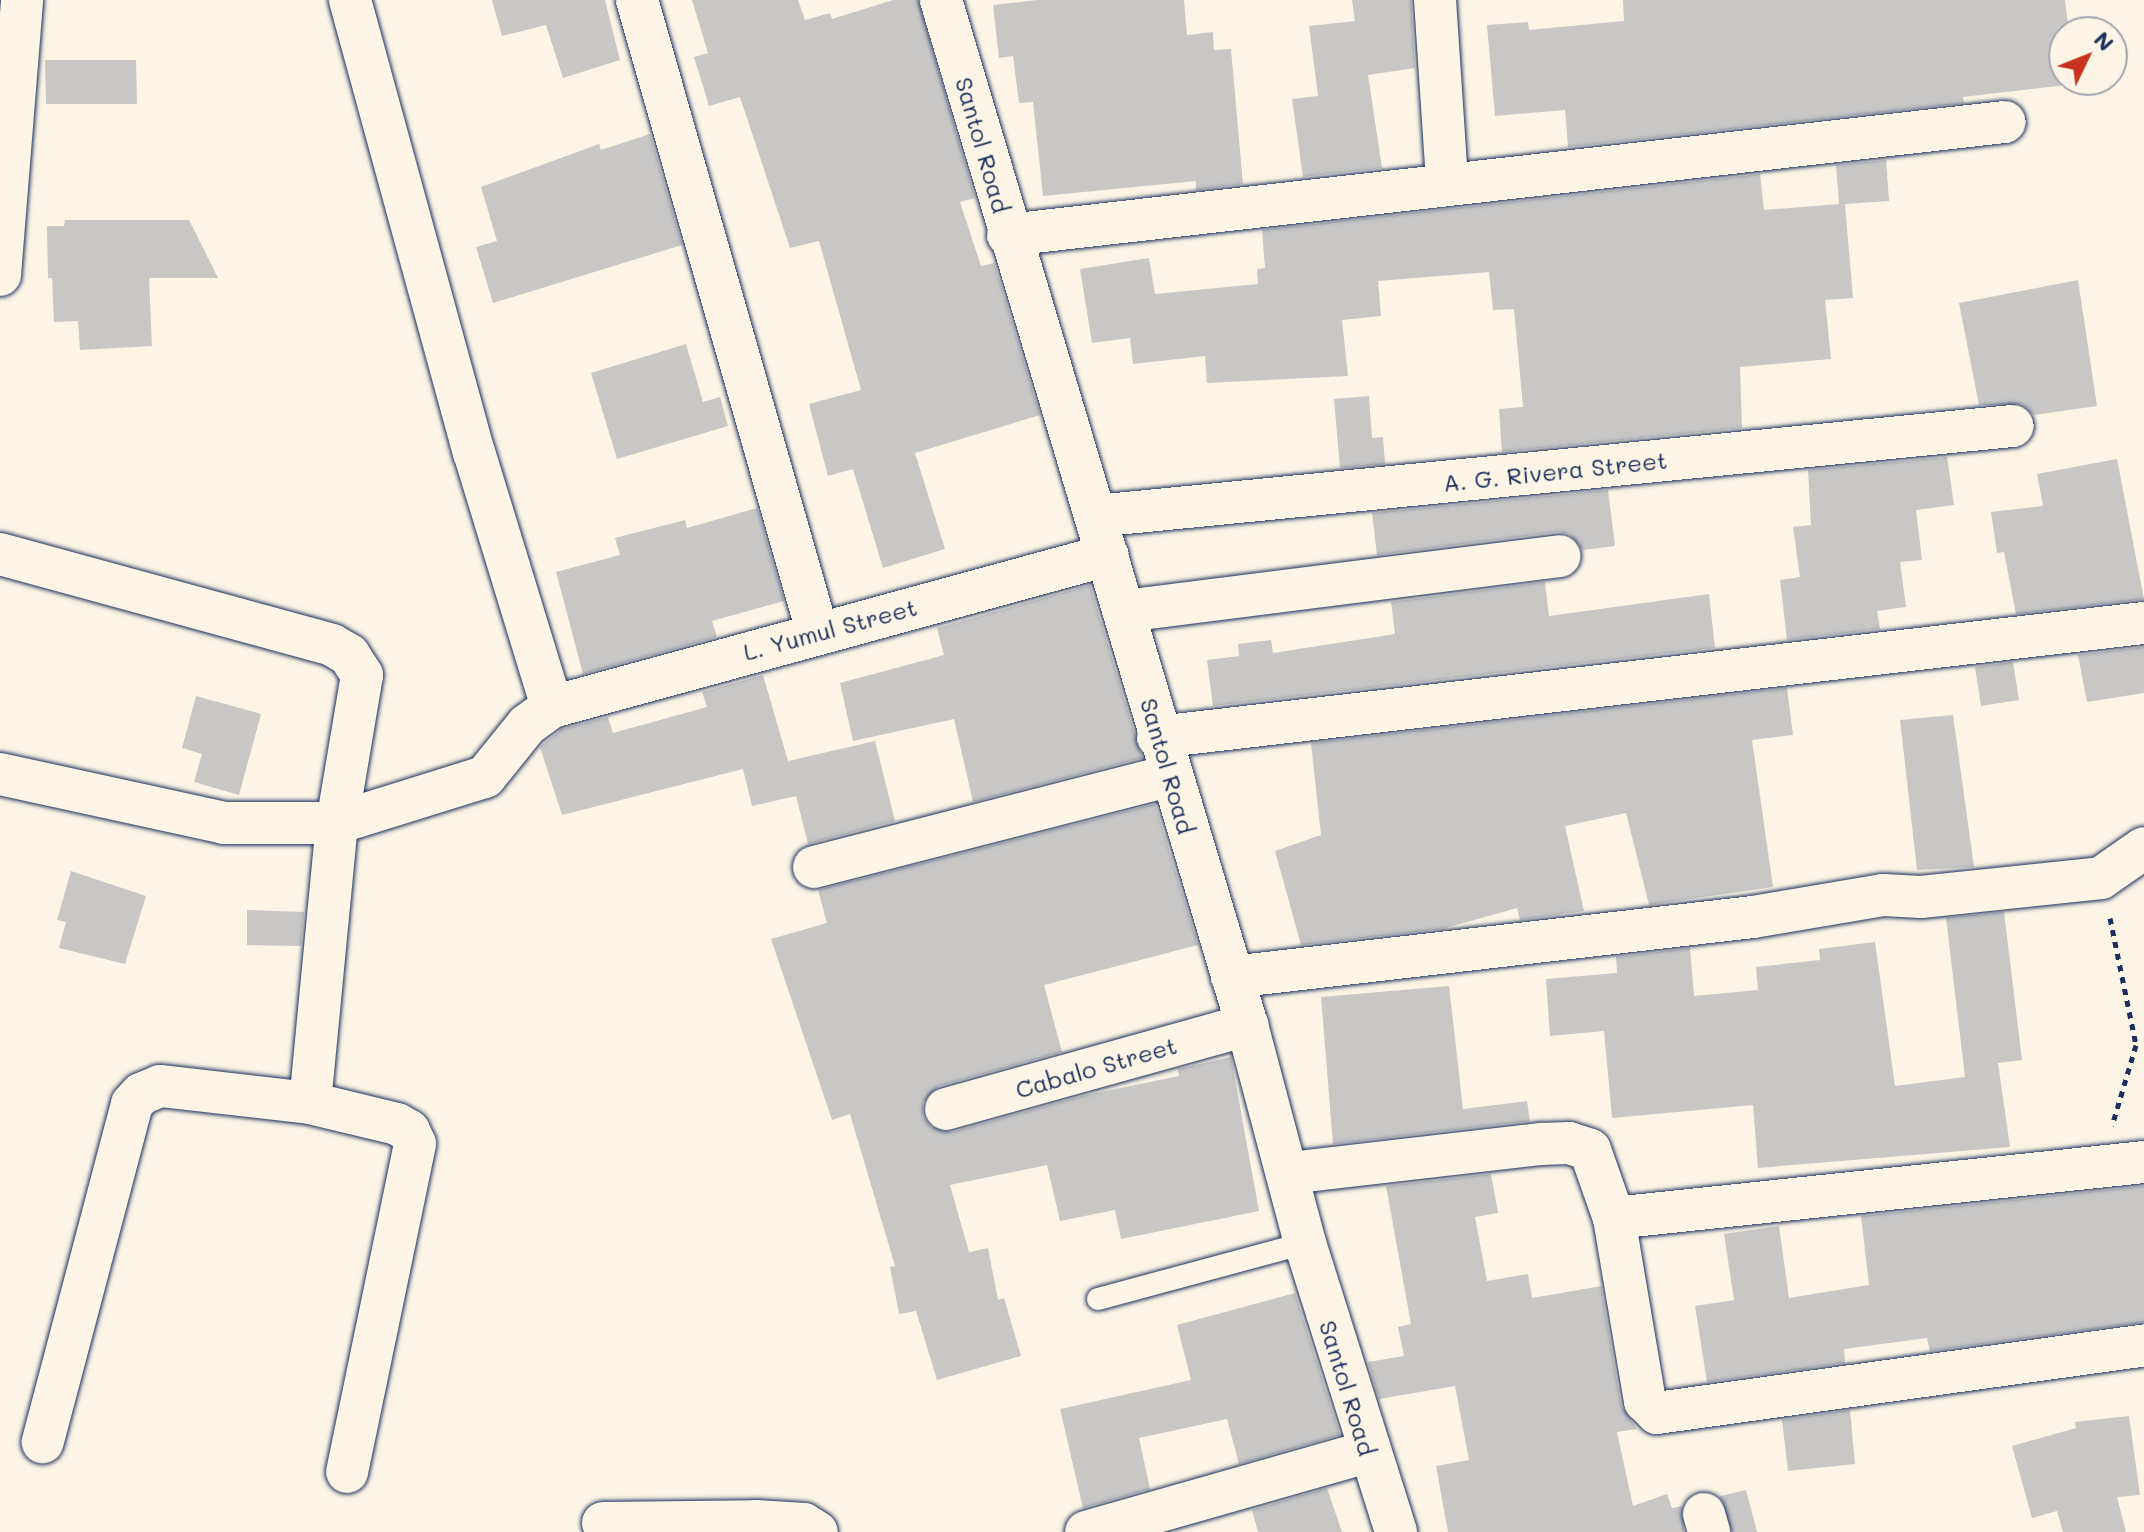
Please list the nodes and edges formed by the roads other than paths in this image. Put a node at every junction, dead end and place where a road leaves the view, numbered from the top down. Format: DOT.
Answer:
graph roads {
  1 [pos="22,0"];
  2 [pos="350,0"];
  3 [pos="637,0"];
  4 [pos="941,0"];
  5 [pos="1435,0"];
  6 [pos="2005,122"];
  7 [pos="1447,182"];
  8 [pos="1008,235"];
  9 [pos="0,275"];
  10 [pos="2013,426"];
  11 [pos="1096,516"];
  12 [pos="0,554"];
  13 [pos="1108,555"];
  14 [pos="1560,556"];
  15 [pos="1125,611"];
  16 [pos="2144,623"];
  17 [pos="817,631"];
  18 [pos="552,707"];
  19 [pos="1163,757"];
  20 [pos="0,774"];
  21 [pos="337,823"];
  22 [pos="2144,848"];
  23 [pos="814,867"];
  24 [pos="1232,977"];
  25 [pos="1247,1025"];
  26 [pos="310,1103"];
  27 [pos="946,1109"];
  28 [pos="2144,1162"];
  29 [pos="1289,1173"];
  30 [pos="1614,1218"];
  31 [pos="1305,1243"];
  32 [pos="1098,1299"];
  33 [pos="2144,1345"];
  34 [pos="43,1442"];
  35 [pos="1367,1452"];
  36 [pos="347,1472"];
  37 [pos="603,1523"];
  38 [pos="817,1532"];
  39 [pos="1086,1532"];
  40 [pos="1396,1532"];
  1 -- 9 [label="street"];
  2 -- 18 [label="street"];
  3 -- 17 [label="street"];
  4 -- 8 [label="street, Santol Road"];
  5 -- 7 [label="street"];
  6 -- 7 [label="street"];
  7 -- 8 [label="street"];
  8 -- 11 [label="street, Santol Road"];
  10 -- 11 [label="street, A. G. Rivera Street"];
  11 -- 13 [label="street, Santol Road"];
  12 -- 21 [label="street"];
  13 -- 15 [label="street, Santol Road"];
  13 -- 17 [label="street, L. Yumul Street"];
  14 -- 15 [label="street"];
  15 -- 19 [label="street, Santol Road"];
  16 -- 19 [label="street"];
  17 -- 18 [label="street, L. Yumul Street"];
  18 -- 21 [label="street"];
  19 -- 23 [label="street"];
  19 -- 24 [label="street, Santol Road"];
  20 -- 21 [label="street"];
  21 -- 26 [label="street"];
  22 -- 24 [label="street"];
  24 -- 25 [label="street, Santol Road"];
  25 -- 27 [label="street, Cabalo Street"];
  25 -- 29 [label="street, Santol Road"];
  26 -- 34 [label="street"];
  26 -- 36 [label="street"];
  28 -- 30 [label="street"];
  29 -- 30 [label="street"];
  29 -- 31 [label="street, Santol Road"];
  30 -- 33 [label="street"];
  31 -- 32 [label="lane"];
  31 -- 35 [label="street, Santol Road"];
  35 -- 39 [label="street"];
  35 -- 40 [label="street, Santol Road"];
  37 -- 38 [label="street"];
}
